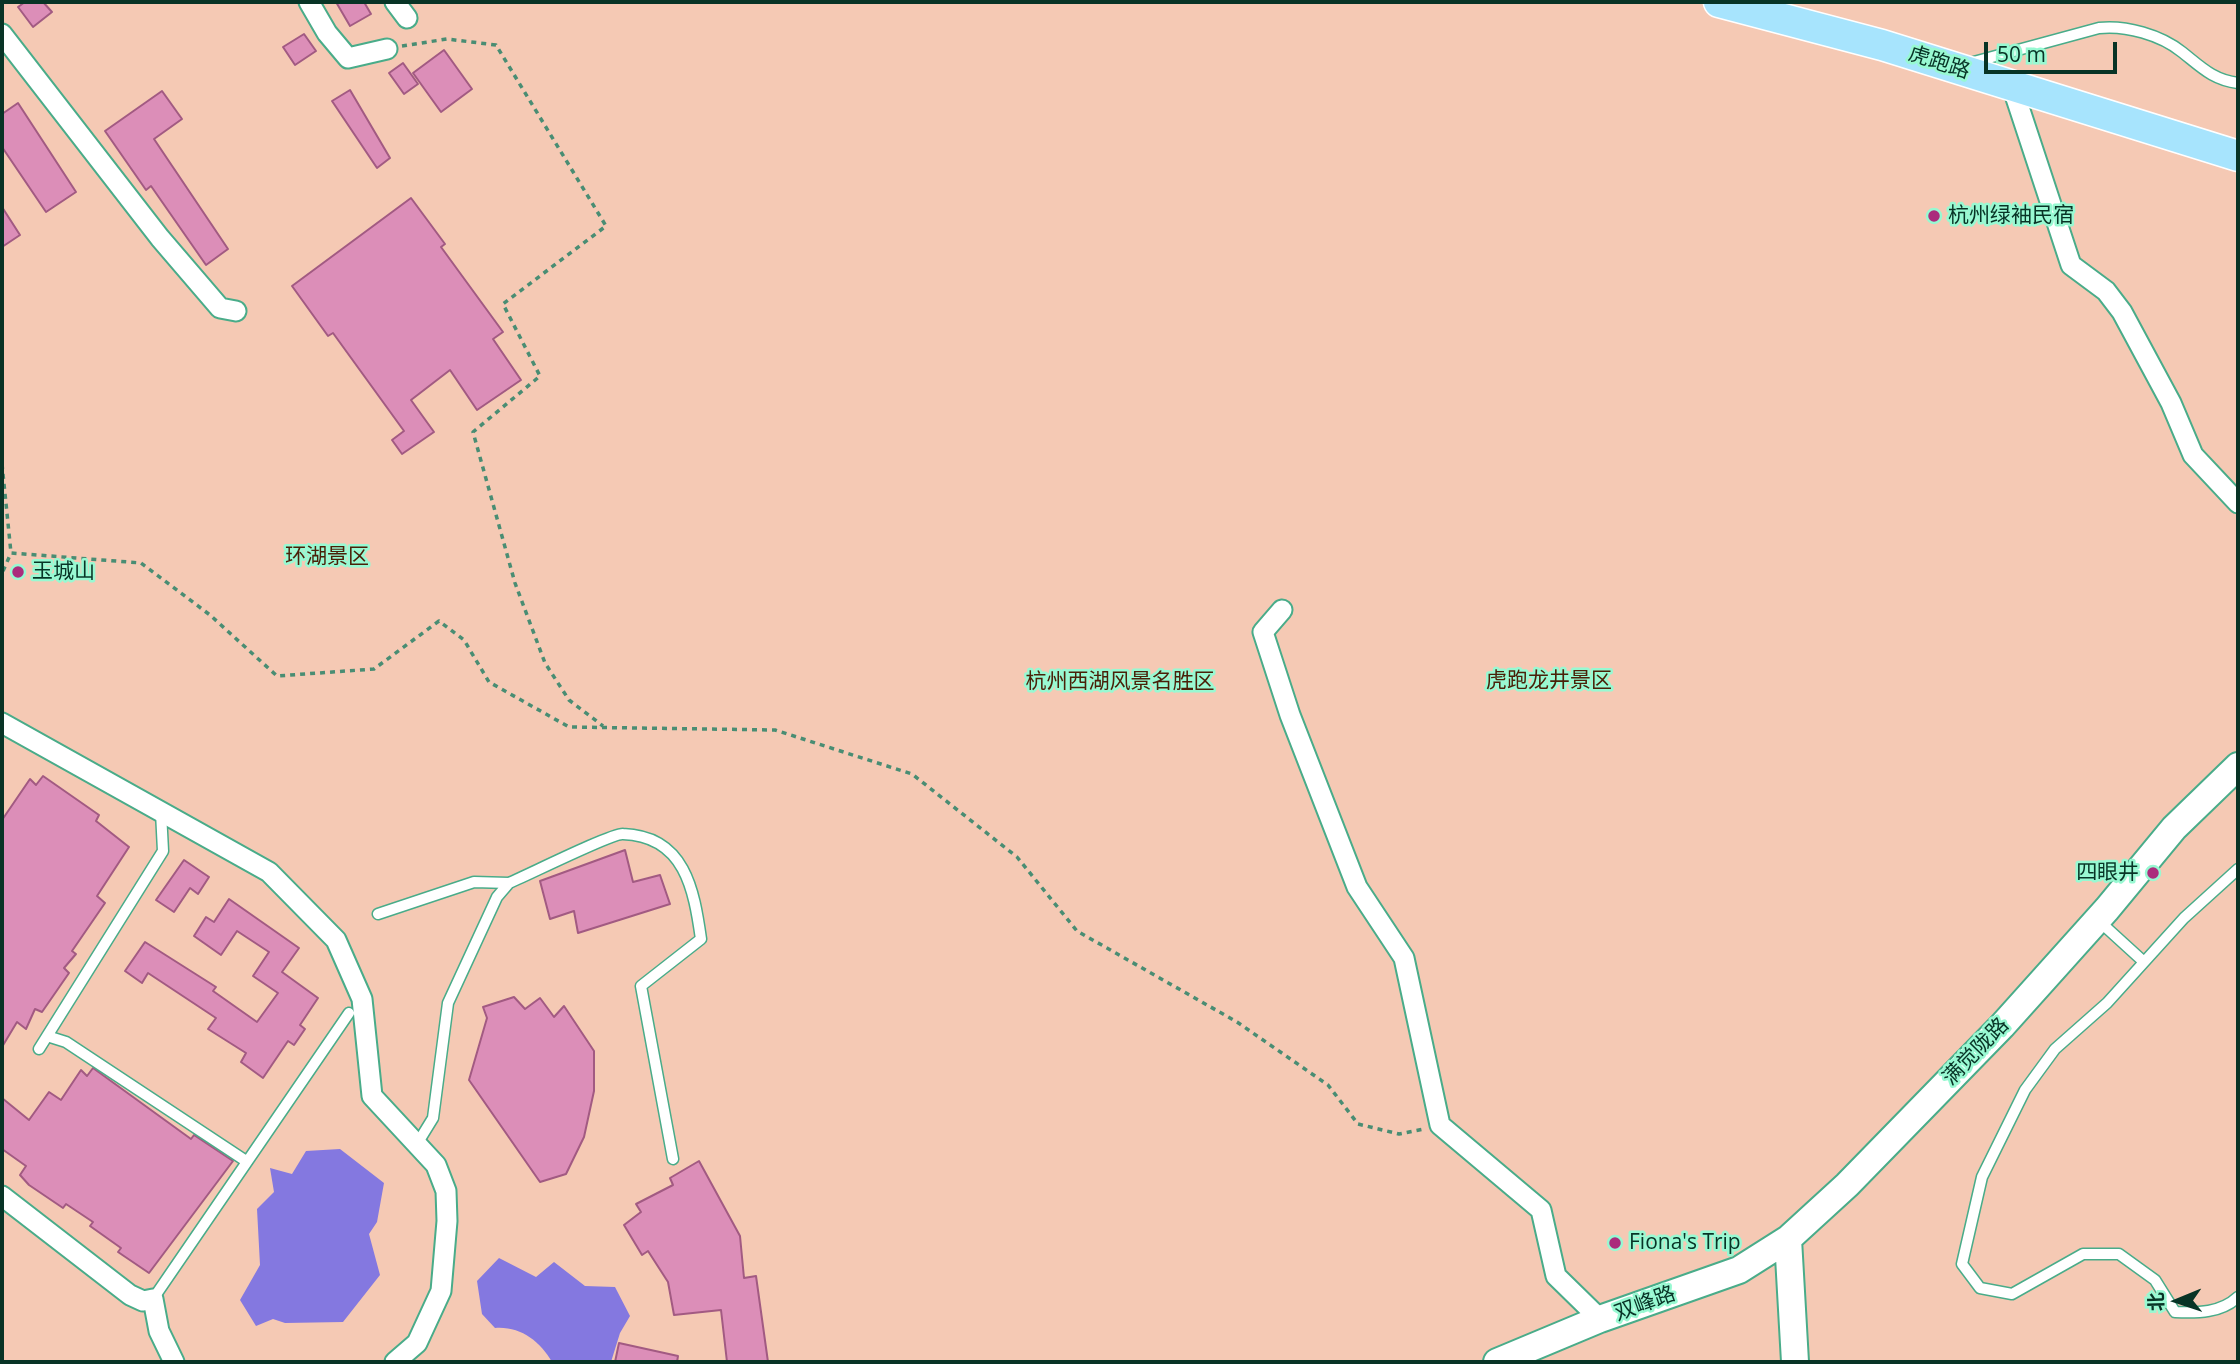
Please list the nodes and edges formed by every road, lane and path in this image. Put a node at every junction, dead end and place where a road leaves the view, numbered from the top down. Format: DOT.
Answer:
graph roads {
  1 [pos="309,2"];
  2 [pos="395,2"];
  3 [pos="1719,2"];
  4 [pos="407,18"];
  5 [pos="2,34"];
  6 [pos="387,49"];
  7 [pos="1952,67"];
  8 [pos="2238,83"];
  9 [pos="2012,86"];
  10 [pos="2238,156"];
  11 [pos="236,312"];
  12 [pos="2,464"];
  13 [pos="2238,503"];
  14 [pos="11,553"];
  15 [pos="3,572"];
  16 [pos="1282,610"];
  17 [pos="2,723"];
  18 [pos="605,727"];
  19 [pos="2238,766"];
  20 [pos="160,811"];
  21 [pos="2238,869"];
  22 [pos="509,883"];
  23 [pos="378,914"];
  24 [pos="2095,918"];
  25 [pos="2144,962"];
  26 [pos="349,1013"];
  27 [pos="47,1036"];
  28 [pos="39,1049"];
  29 [pos="1440,1125"];
  30 [pos="417,1144"];
  31 [pos="673,1159"];
  32 [pos="246,1161"];
  33 [pos="2,1196"];
  34 [pos="1788,1239"];
  35 [pos="2238,1297"];
  36 [pos="153,1299"];
  37 [pos="1600,1320"];
  38 [pos="174,1362"];
  39 [pos="395,1362"];
  40 [pos="1497,1362"];
  41 [pos="1796,1362"];
  1 -- 6 [label="street"];
  2 -- 4 [label="street"];
  3 -- 7 [label="main road, 虎跑路"];
  5 -- 11 [label="street"];
  6 -- 18 [label="path"];
  7 -- 8 [label="lane"];
  7 -- 9 [label="main road, 虎跑路"];
  9 -- 10 [label="main road, 虎跑路"];
  9 -- 13 [label="street"];
  12 -- 14 [label="path"];
  14 -- 15 [label="path"];
  14 -- 18 [label="path"];
  16 -- 29 [label="street"];
  17 -- 20 [label="street"];
  18 -- 29 [label="path"];
  19 -- 24 [label="main road, 满觉陇路"];
  20 -- 27 [label="lane"];
  20 -- 30 [label="street"];
  21 -- 25 [label="lane"];
  22 -- 23 [label="lane"];
  22 -- 30 [label="lane"];
  22 -- 31 [label="lane"];
  24 -- 25 [label="lane"];
  24 -- 34 [label="main road, 满觉陇路"];
  25 -- 35 [label="lane"];
  26 -- 32 [label="lane"];
  27 -- 28 [label="lane"];
  27 -- 32 [label="lane"];
  29 -- 37 [label="street"];
  30 -- 39 [label="street"];
  32 -- 36 [label="lane"];
  33 -- 36 [label="street"];
  34 -- 37 [label="main road, 双峰路"];
  34 -- 41 [label="main road"];
  36 -- 38 [label="street"];
  37 -- 40 [label="main road, 双峰路"];
}
